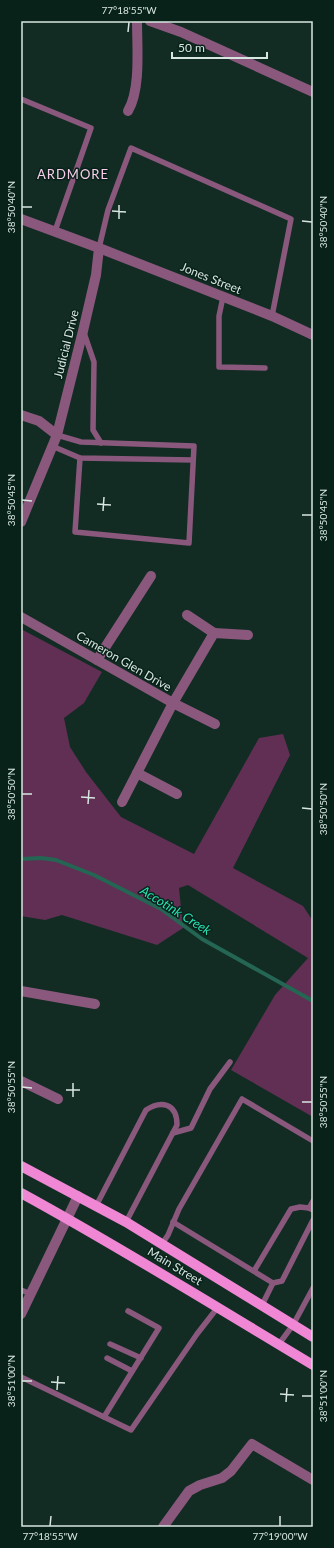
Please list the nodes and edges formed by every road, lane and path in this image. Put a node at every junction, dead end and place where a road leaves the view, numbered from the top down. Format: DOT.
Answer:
graph roads {
  1 [pos="137,21"];
  2 [pos="150,21"];
  3 [pos="313,92"];
  4 [pos="21,99"];
  5 [pos="128,111"];
  6 [pos="21,219"];
  7 [pos="55,231"];
  8 [pos="99,248"];
  9 [pos="223,297"];
  10 [pos="272,316"];
  11 [pos="83,331"];
  12 [pos="313,334"];
  13 [pos="265,368"];
  14 [pos="21,415"];
  15 [pos="57,435"];
  16 [pos="101,443"];
  17 [pos="52,446"];
  18 [pos="80,458"];
  19 [pos="193,460"];
  20 [pos="21,522"];
  21 [pos="151,576"];
  22 [pos="187,615"];
  23 [pos="21,617"];
  24 [pos="214,633"];
  25 [pos="248,635"];
  26 [pos="97,660"];
  27 [pos="173,704"];
  28 [pos="216,724"];
  29 [pos="136,773"];
  30 [pos="177,794"];
  31 [pos="122,802"];
  32 [pos="21,991"];
  33 [pos="95,1004"];
  34 [pos="230,1062"];
  35 [pos="21,1081"];
  36 [pos="58,1099"];
  37 [pos="173,1133"];
  38 [pos="313,1141"];
  39 [pos="21,1166"];
  40 [pos="21,1193"];
  41 [pos="78,1196"];
  42 [pos="313,1201"];
  43 [pos="96,1206"];
  44 [pos="311,1209"];
  45 [pos="67,1218"];
  46 [pos="313,1220"];
  47 [pos="126,1222"];
  48 [pos="173,1222"];
  49 [pos="162,1244"];
  50 [pos="254,1271"];
  51 [pos="273,1283"];
  52 [pos="313,1288"];
  53 [pos="21,1290"];
  54 [pos="30,1294"];
  55 [pos="262,1306"];
  56 [pos="218,1307"];
  57 [pos="128,1311"];
  58 [pos="21,1314"];
  59 [pos="293,1325"];
  60 [pos="313,1337"];
  61 [pos="110,1344"];
  62 [pos="279,1344"];
  63 [pos="107,1358"];
  64 [pos="141,1358"];
  65 [pos="313,1365"];
  66 [pos="132,1371"];
  67 [pos="21,1376"];
  68 [pos="104,1417"];
  69 [pos="313,1480"];
  70 [pos="164,1527"];
  1 -- 5 [label="street"];
  2 -- 3 [label="street"];
  4 -- 7 [label="lane"];
  6 -- 7 [label="street"];
  7 -- 8 [label="street"];
  8 -- 9 [label="street, Jones Street"];
  8 -- 10 [label="lane"];
  8 -- 11 [label="street, Judicial Drive"];
  9 -- 10 [label="street, Jones Street"];
  9 -- 13 [label="lane"];
  10 -- 12 [label="street, Jones Street"];
  11 -- 15 [label="street, Judicial Drive"];
  11 -- 16 [label="lane"];
  14 -- 15 [label="street"];
  15 -- 16 [label="lane"];
  15 -- 17 [label="street, Judicial Drive"];
  16 -- 19 [label="lane"];
  17 -- 18 [label="lane"];
  17 -- 20 [label="street, Judicial Drive"];
  18 -- 19 [label="lane"];
  18 -- 19 [label="lane"];
  21 -- 26 [label="street"];
  22 -- 24 [label="street"];
  23 -- 26 [label="street, Cameron Glen Drive"];
  24 -- 25 [label="street"];
  24 -- 27 [label="street"];
  26 -- 27 [label="street, Cameron Glen Drive"];
  27 -- 28 [label="street, Cameron Glen Drive"];
  27 -- 29 [label="street"];
  29 -- 30 [label="street"];
  29 -- 31 [label="street"];
  32 -- 33 [label="street"];
  34 -- 37 [label="lane"];
  35 -- 36 [label="street"];
  37 -- 43 [label="lane"];
  37 -- 47 [label="lane"];
  38 -- 48 [label="lane"];
  39 -- 41 [label="main road, Main Street"];
  40 -- 45 [label="main road, Main Street"];
  41 -- 43 [label="main road, Main Street"];
  41 -- 45 [label="street"];
  42 -- 44 [label="lane"];
  43 -- 47 [label="main road, Main Street"];
  44 -- 50 [label="lane"];
  45 -- 54 [label="street"];
  45 -- 56 [label="main road, Main Street"];
  46 -- 51 [label="lane"];
  47 -- 49 [label="main road, Main Street"];
  48 -- 49 [label="lane"];
  48 -- 50 [label="lane"];
  49 -- 55 [label="main road, Main Street"];
  50 -- 51 [label="lane"];
  51 -- 55 [label="lane"];
  52 -- 59 [label="lane"];
  53 -- 54 [label="lane"];
  54 -- 58 [label="street"];
  55 -- 59 [label="main road, Main Street"];
  56 -- 62 [label="main road, Main Street"];
  56 -- 68 [label="lane"];
  57 -- 64 [label="lane"];
  59 -- 60 [label="main road, Main Street"];
  59 -- 62 [label="lane"];
  61 -- 64 [label="lane"];
  62 -- 65 [label="main road, Main Street"];
  63 -- 66 [label="lane"];
  64 -- 66 [label="lane"];
  66 -- 68 [label="lane"];
  67 -- 68 [label="lane"];
  69 -- 70 [label="street"];
}
